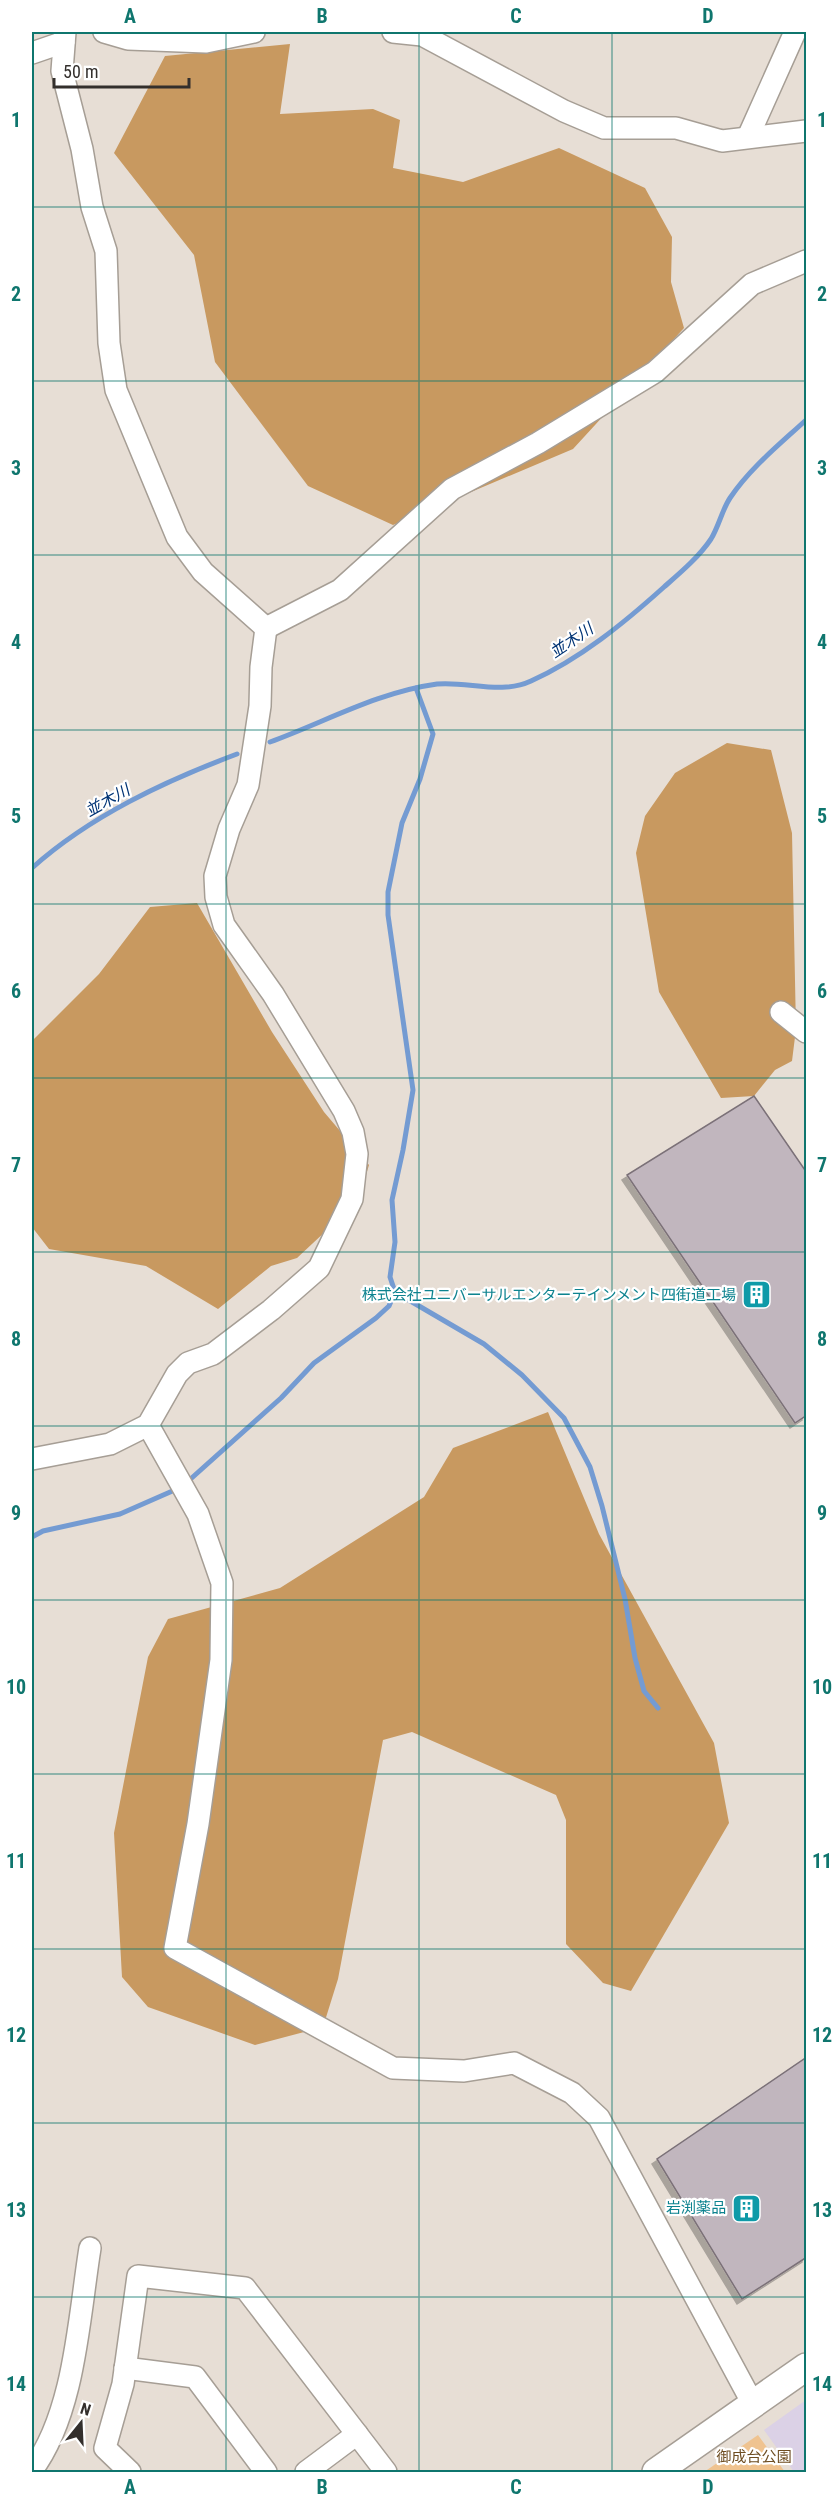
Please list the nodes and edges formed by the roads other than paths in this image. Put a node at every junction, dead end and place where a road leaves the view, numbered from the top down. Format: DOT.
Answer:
graph roads {
  1 [pos="104,32"];
  2 [pos="254,32"];
  3 [pos="393,32"];
  4 [pos="795,32"];
  5 [pos="64,37"];
  6 [pos="32,53"];
  7 [pos="807,131"];
  8 [pos="748,137"];
  9 [pos="807,261"];
  10 [pos="266,628"];
  11 [pos="782,1012"];
  12 [pos="807,1032"];
  13 [pos="148,1425"];
  14 [pos="32,1459"];
  15 [pos="90,2248"];
  16 [pos="807,2367"];
  17 [pos="125,2368"];
  18 [pos="753,2404"];
  19 [pos="357,2434"];
  20 [pos="32,2470"];
  21 [pos="130,2472"];
  22 [pos="266,2472"];
  23 [pos="306,2472"];
  24 [pos="386,2472"];
  25 [pos="656,2472"];
  1 -- 2 [label="street"];
  3 -- 8 [label="street"];
  4 -- 8 [label="street"];
  5 -- 6 [label="street"];
  5 -- 10 [label="street"];
  7 -- 8 [label="street"];
  9 -- 10 [label="street"];
  10 -- 13 [label="street"];
  11 -- 12 [label="street"];
  13 -- 14 [label="street"];
  13 -- 18 [label="street"];
  15 -- 20 [label="street"];
  16 -- 18 [label="street"];
  17 -- 19 [label="street"];
  17 -- 21 [label="street"];
  17 -- 22 [label="street"];
  18 -- 25 [label="street"];
  19 -- 23 [label="street"];
  19 -- 24 [label="street"];
}
